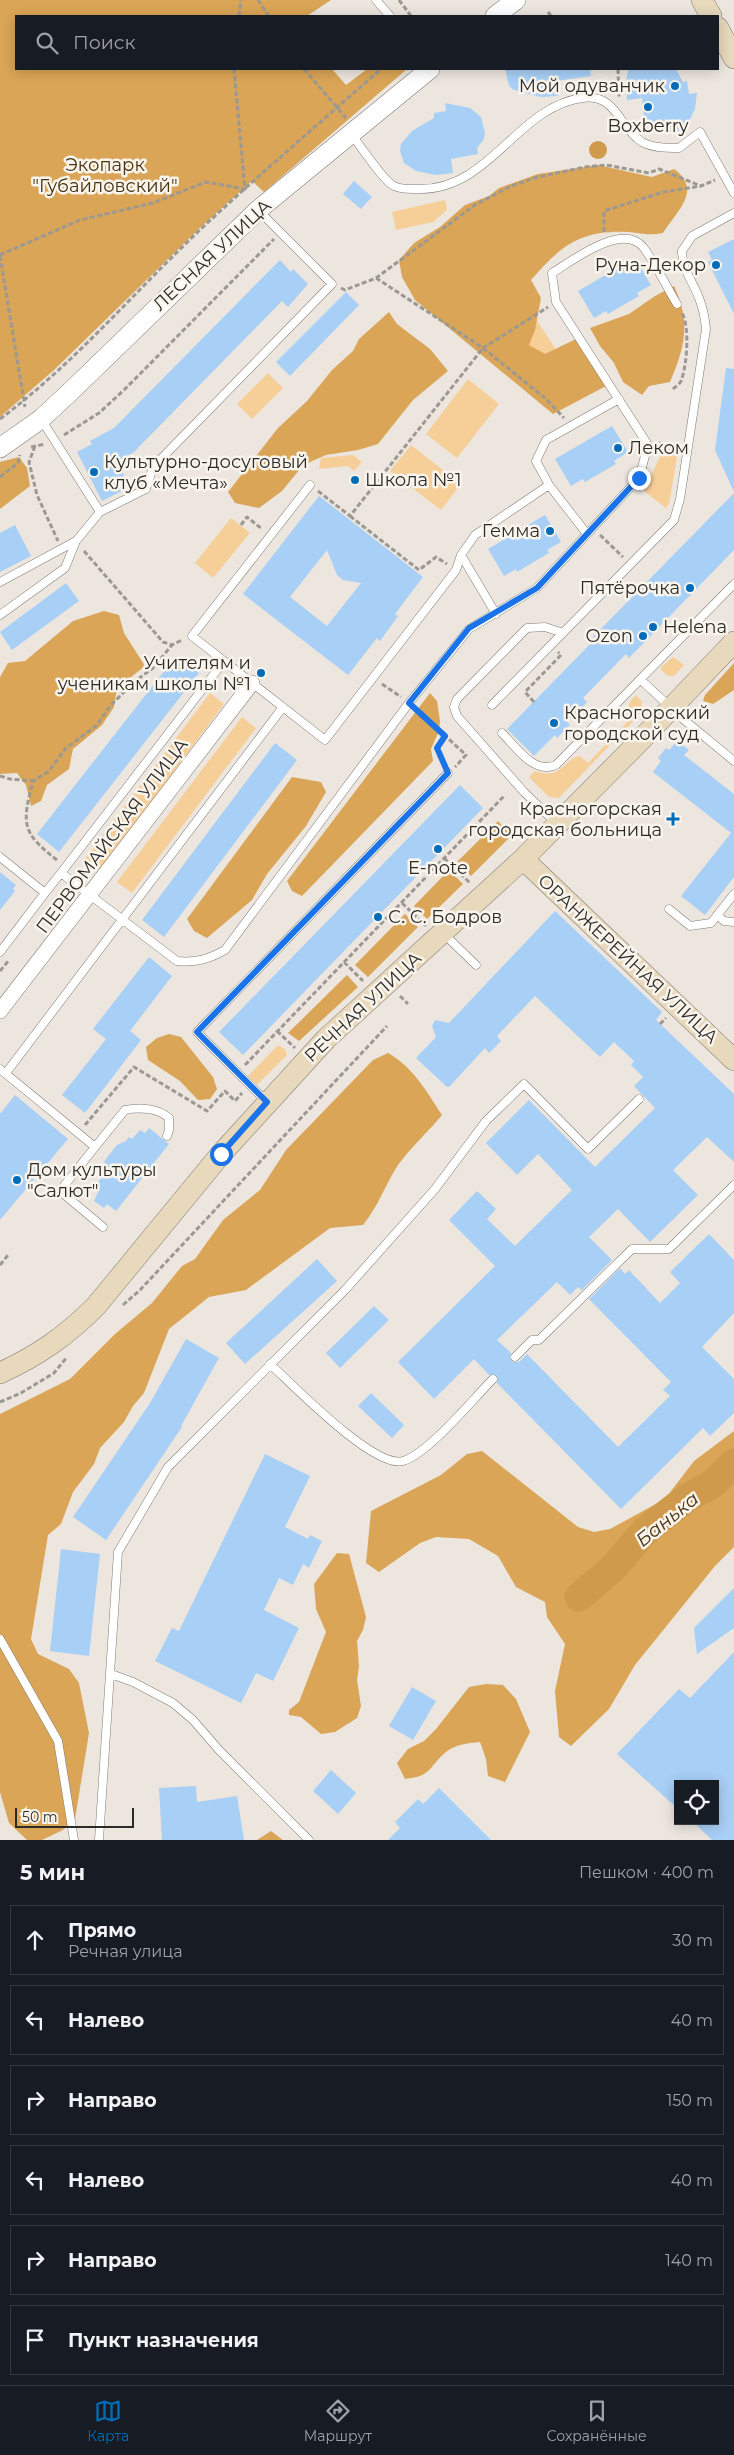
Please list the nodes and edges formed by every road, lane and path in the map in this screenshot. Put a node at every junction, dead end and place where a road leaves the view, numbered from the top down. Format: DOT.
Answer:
graph roads {
  1 [pos="240,0"];
  2 [pos="258,0"];
  3 [pos="376,0"];
  4 [pos="399,0"];
  5 [pos="516,0"];
  6 [pos="702,0"];
  7 [pos="548,12"];
  8 [pos="239,15"];
  9 [pos="268,15"];
  10 [pos="389,15"];
  11 [pos="410,15"];
  12 [pos="496,15"];
  13 [pos="551,15"];
  14 [pos="710,15"];
  15 [pos="719,30"];
  16 [pos="734,58"];
  17 [pos="234,70"];
  18 [pos="305,70"];
  19 [pos="380,70"];
  20 [pos="618,70"];
  21 [pos="424,71"];
  22 [pos="336,108"];
  23 [pos="614,108"];
  24 [pos="354,131"];
  25 [pos="724,175"];
  26 [pos="701,186"];
  27 [pos="245,189"];
  28 [pos="734,193"];
  29 [pos="258,210"];
  30 [pos="734,213"];
  31 [pos="280,233"];
  32 [pos="604,242"];
  33 [pos="0,256"];
  34 [pos="376,278"];
  35 [pos="332,284"];
  36 [pos="677,304"];
  37 [pos="540,312"];
  38 [pos="483,348"];
  39 [pos="673,389"];
  40 [pos="619,399"];
  41 [pos="25,401"];
  42 [pos="20,411"];
  43 [pos="0,419"];
  44 [pos="41,419"];
  45 [pos="571,426"];
  46 [pos="31,440"];
  47 [pos="54,441"];
  48 [pos="666,443"];
  49 [pos="676,444"];
  50 [pos="36,447"];
  51 [pos="0,448"];
  52 [pos="0,477"];
  53 [pos="549,484"];
  54 [pos="310,485"];
  55 [pos="100,512"];
  56 [pos="350,516"];
  57 [pos="241,525"];
  58 [pos="589,531"];
  59 [pos="270,536"];
  60 [pos="76,541"];
  61 [pos="461,555"];
  62 [pos="436,557"];
  63 [pos="630,564"];
  64 [pos="0,582"];
  65 [pos="734,584"];
  66 [pos="496,614"];
  67 [pos="0,615"];
  68 [pos="563,633"];
  69 [pos="192,636"];
  70 [pos="734,642"];
  71 [pos="550,645"];
  72 [pos="172,646"];
  73 [pos="224,661"];
  74 [pos="373,678"];
  75 [pos="641,680"];
  76 [pos="252,683"];
  77 [pos="534,702"];
  78 [pos="409,703"];
  79 [pos="492,705"];
  80 [pos="283,707"];
  81 [pos="671,708"];
  82 [pos="502,733"];
  83 [pos="445,736"];
  84 [pos="466,755"];
  85 [pos="734,760"];
  86 [pos="448,773"];
  87 [pos="0,776"];
  88 [pos="33,780"];
  89 [pos="505,795"];
  90 [pos="557,824"];
  91 [pos="0,857"];
  92 [pos="444,858"];
  93 [pos="522,859"];
  94 [pos="63,870"];
  95 [pos="471,884"];
  96 [pos="45,893"];
  97 [pos="734,894"];
  98 [pos="90,896"];
  99 [pos="401,902"];
  100 [pos="669,909"];
  101 [pos="717,916"];
  102 [pos="123,921"];
  103 [pos="734,922"];
  104 [pos="434,930"];
  105 [pos="0,952"];
  106 [pos="344,962"];
  107 [pos="476,965"];
  108 [pos="359,978"];
  109 [pos="399,995"];
  110 [pos="408,1004"];
  111 [pos="0,1011"];
  112 [pos="387,1026"];
  113 [pos="277,1031"];
  114 [pos="296,1050"];
  115 [pos="734,1060"];
  116 [pos="3,1071"];
  117 [pos="237,1072"];
  118 [pos="250,1085"];
  119 [pos="639,1099"];
  120 [pos="267,1102"];
  121 [pos="77,1132"];
  122 [pos="167,1136"];
  123 [pos="95,1146"];
  124 [pos="734,1185"];
  125 [pos="103,1227"];
  126 [pos="8,1255"];
  127 [pos="0,1265"];
  128 [pos="118,1309"];
  129 [pos="72,1352"];
  130 [pos="515,1357"];
  131 [pos="270,1364"];
  132 [pos="0,1374"];
  133 [pos="493,1378"];
  134 [pos="0,1402"];
  135 [pos="0,1639"];
  136 [pos="111,1674"];
  137 [pos="74,1840"];
  138 [pos="98,1840"];
  139 [pos="309,1840"];
  1 -- 8 [label="path"];
  2 -- 9 [label="path"];
  3 -- 10 [label="lane"];
  4 -- 11 [label="path"];
  5 -- 12 [label="street"];
  6 -- 14 [label="main road"];
  7 -- 13 [label="path"];
  15 -- 16 [label="main road"];
  17 -- 27 [label="path"];
  18 -- 22 [label="path"];
  19 -- 22 [label="path"];
  20 -- 23 [label="path"];
  21 -- 24 [label="street, ЛЕСНАЯ УЛИЦА"];
  22 -- 24 [label="path"];
  22 -- 27 [label="path"];
  23 -- 24 [label="lane"];
  23 -- 25 [label="lane"];
  24 -- 29 [label="street, ЛЕСНАЯ УЛИЦА"];
  25 -- 26 [label="path"];
  25 -- 28 [label="lane"];
  26 -- 32 [label="path"];
  26 -- 34 [label="path"];
  27 -- 33 [label="path"];
  27 -- 41 [label="path"];
  29 -- 31 [label="lane"];
  29 -- 44 [label="street, ЛЕСНАЯ УЛИЦА"];
  30 -- 63 [label="lane"];
  31 -- 35 [label="lane"];
  31 -- 47 [label="path"];
  32 -- 36 [label="lane"];
  32 -- 40 [label="lane"];
  33 -- 41 [label="path"];
  34 -- 35 [label="path"];
  34 -- 38 [label="path"];
  35 -- 55 [label="lane"];
  36 -- 39 [label="path"];
  37 -- 38 [label="path"];
  38 -- 45 [label="path"];
  38 -- 56 [label="path"];
  40 -- 45 [label="lane"];
  40 -- 58 [label="lane"];
  41 -- 42 [label="path"];
  41 -- 43 [label="path"];
  44 -- 47 [label="lane"];
  44 -- 51 [label="street, ЛЕСНАЯ УЛИЦА"];
  45 -- 53 [label="lane"];
  46 -- 50 [label="path"];
  47 -- 50 [label="path"];
  47 -- 55 [label="lane"];
  48 -- 49 [label="path"];
  50 -- 52 [label="path"];
  50 -- 60 [label="path"];
  53 -- 58 [label="lane"];
  53 -- 61 [label="lane"];
  54 -- 56 [label="path"];
  54 -- 59 [label="lane"];
  55 -- 60 [label="lane"];
  56 -- 62 [label="path"];
  57 -- 59 [label="path"];
  58 -- 63 [label="path"];
  58 -- 66 [label="lane"];
  59 -- 69 [label="lane"];
  60 -- 64 [label="lane"];
  60 -- 67 [label="lane"];
  60 -- 72 [label="path"];
  61 -- 66 [label="lane"];
  61 -- 74 [label="lane"];
  63 -- 68 [label="lane"];
  65 -- 75 [label="lane"];
  66 -- 78 [label="lane"];
  68 -- 71 [label="lane"];
  68 -- 90 [label="lane"];
  69 -- 72 [label="path"];
  69 -- 73 [label="lane"];
  70 -- 81 [label="main road, РЕЧНАЯ УЛИЦА"];
  71 -- 77 [label="path"];
  71 -- 79 [label="lane"];
  72 -- 88 [label="path"];
  73 -- 76 [label="lane"];
  73 -- 94 [label="lane"];
  74 -- 78 [label="path"];
  74 -- 80 [label="lane"];
  75 -- 81 [label="lane"];
  75 -- 82 [label="lane"];
  76 -- 80 [label="lane"];
  76 -- 98 [label="street, ПЕРВОМАЙСКАЯ УЛИЦА"];
  78 -- 83 [label="path"];
  78 -- 102 [label="lane"];
  80 -- 102 [label="lane"];
  81 -- 85 [label="lane"];
  81 -- 90 [label="main road, РЕЧНАЯ УЛИЦА"];
  83 -- 84 [label="path"];
  83 -- 86 [label="path"];
  86 -- 117 [label="lane"];
  87 -- 88 [label="path"];
  88 -- 94 [label="path"];
  89 -- 92 [label="path"];
  90 -- 93 [label="main road, РЕЧНАЯ УЛИЦА"];
  91 -- 96 [label="lane"];
  92 -- 95 [label="path"];
  92 -- 99 [label="path"];
  93 -- 104 [label="main road, РЕЧНАЯ УЛИЦА"];
  93 -- 115 [label="main road, ОРАНЖЕРЕЙНАЯ УЛИЦА"];
  94 -- 96 [label="lane"];
  94 -- 98 [label="lane"];
  96 -- 105 [label="lane"];
  97 -- 101 [label="lane"];
  98 -- 102 [label="lane"];
  98 -- 111 [label="street, ПЕРВОМАЙСКАЯ УЛИЦА"];
  99 -- 104 [label="path"];
  99 -- 106 [label="path"];
  100 -- 101 [label="lane"];
  101 -- 103 [label="lane"];
  102 -- 116 [label="lane"];
  104 -- 107 [label="lane"];
  104 -- 120 [label="main road, РЕЧНАЯ УЛИЦА"];
  106 -- 108 [label="path"];
  106 -- 113 [label="path"];
  109 -- 110 [label="path"];
  112 -- 128 [label="path"];
  113 -- 114 [label="path"];
  113 -- 117 [label="path"];
  116 -- 121 [label="lane"];
  117 -- 118 [label="lane"];
  118 -- 120 [label="lane"];
  118 -- 121 [label="path"];
  119 -- 131 [label="lane"];
  120 -- 132 [label="main road, РЕЧНАЯ УЛИЦА"];
  121 -- 123 [label="lane"];
  122 -- 123 [label="lane"];
  123 -- 125 [label="lane"];
  124 -- 130 [label="lane"];
  126 -- 127 [label="path"];
  129 -- 134 [label="path"];
  131 -- 133 [label="lane"];
  131 -- 136 [label="lane"];
  135 -- 137 [label="lane"];
  136 -- 138 [label="lane"];
  136 -- 139 [label="lane"];
}
